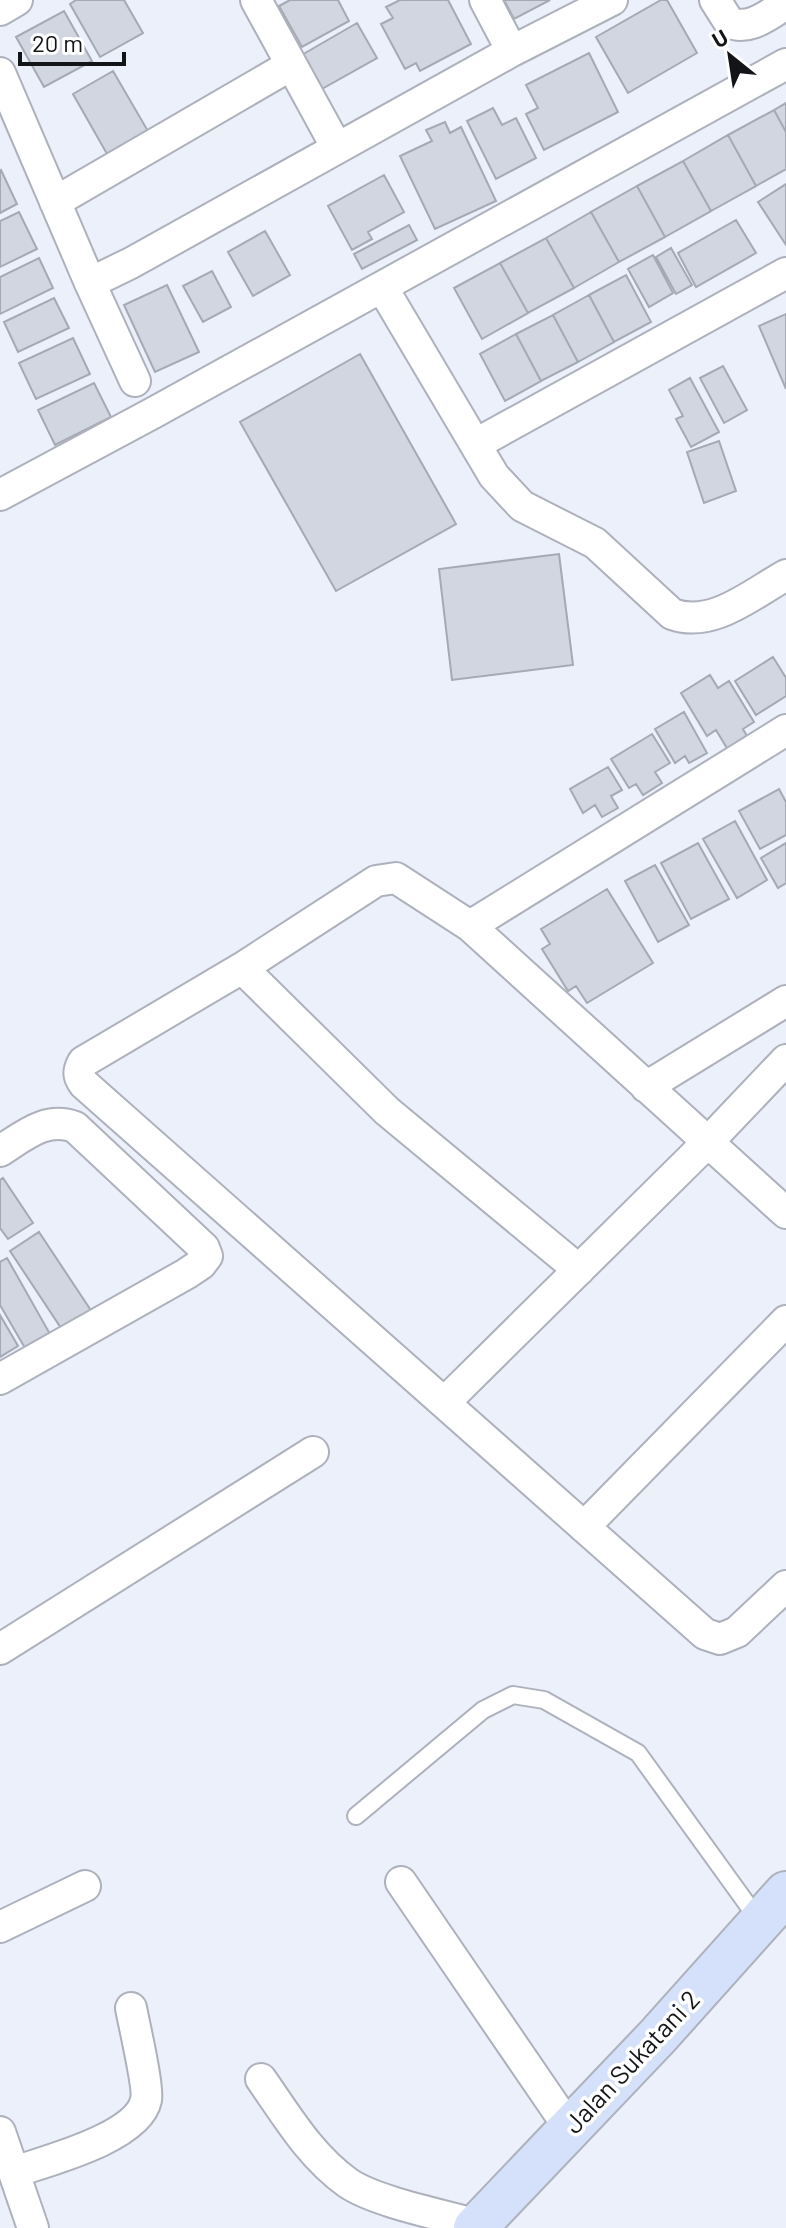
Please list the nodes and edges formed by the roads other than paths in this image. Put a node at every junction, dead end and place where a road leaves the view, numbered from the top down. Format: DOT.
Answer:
graph roads {
  1 [pos="17,0"];
  2 [pos="256,0"];
  3 [pos="485,0"];
  4 [pos="612,0"];
  5 [pos="715,0"];
  6 [pos="786,4"];
  7 [pos="0,10"];
  8 [pos="512,51"];
  9 [pos="786,64"];
  10 [pos="291,65"];
  11 [pos="0,73"];
  12 [pos="337,148"];
  13 [pos="55,202"];
  14 [pos="786,273"];
  15 [pos="90,283"];
  16 [pos="382,287"];
  17 [pos="135,381"];
  18 [pos="476,444"];
  19 [pos="0,495"];
  20 [pos="786,575"];
  21 [pos="786,730"];
  22 [pos="470,926"];
  23 [pos="242,968"];
  24 [pos="786,1001"];
  25 [pos="786,1060"];
  26 [pos="646,1087"];
  27 [pos="709,1141"];
  28 [pos="0,1151"];
  29 [pos="786,1213"];
  30 [pos="579,1270"];
  31 [pos="786,1321"];
  32 [pos="0,1379"];
  33 [pos="445,1402"];
  34 [pos="313,1452"];
  35 [pos="584,1527"];
  36 [pos="786,1586"];
  37 [pos="0,1649"];
  38 [pos="356,1816"];
  39 [pos="401,1882"];
  40 [pos="85,1886"];
  41 [pos="773,1908"];
  42 [pos="0,1927"];
  43 [pos="131,2008"];
  44 [pos="261,2079"];
  45 [pos="570,2129"];
  46 [pos="0,2132"];
  47 [pos="14,2172"];
  48 [pos="477,2226"];
  49 [pos="33,2228"];
  1 -- 7 [label="street"];
  2 -- 10 [label="street"];
  3 -- 8 [label="street"];
  4 -- 8 [label="street"];
  5 -- 6 [label="street"];
  8 -- 12 [label="street"];
  9 -- 16 [label="street"];
  10 -- 12 [label="street"];
  10 -- 13 [label="street"];
  11 -- 13 [label="street"];
  12 -- 15 [label="street"];
  13 -- 15 [label="street"];
  14 -- 18 [label="street"];
  15 -- 17 [label="street"];
  16 -- 18 [label="street"];
  16 -- 19 [label="street"];
  18 -- 20 [label="street"];
  21 -- 22 [label="street"];
  22 -- 23 [label="street"];
  22 -- 26 [label="street"];
  23 -- 30 [label="street"];
  23 -- 33 [label="street"];
  24 -- 26 [label="street"];
  25 -- 27 [label="street"];
  26 -- 27 [label="street"];
  27 -- 29 [label="street"];
  27 -- 30 [label="street"];
  28 -- 32 [label="street"];
  30 -- 33 [label="street"];
  31 -- 35 [label="street"];
  33 -- 35 [label="street"];
  34 -- 37 [label="street"];
  35 -- 36 [label="street"];
  38 -- 41 [label="lane"];
  39 -- 45 [label="street"];
  40 -- 42 [label="street"];
  41 -- 45 [label="street, Jalan Sukatani 2"];
  43 -- 47 [label="street"];
  44 -- 48 [label="street"];
  45 -- 48 [label="street, Jalan Sukatani 2"];
  46 -- 47 [label="street"];
  47 -- 49 [label="street"];
}
